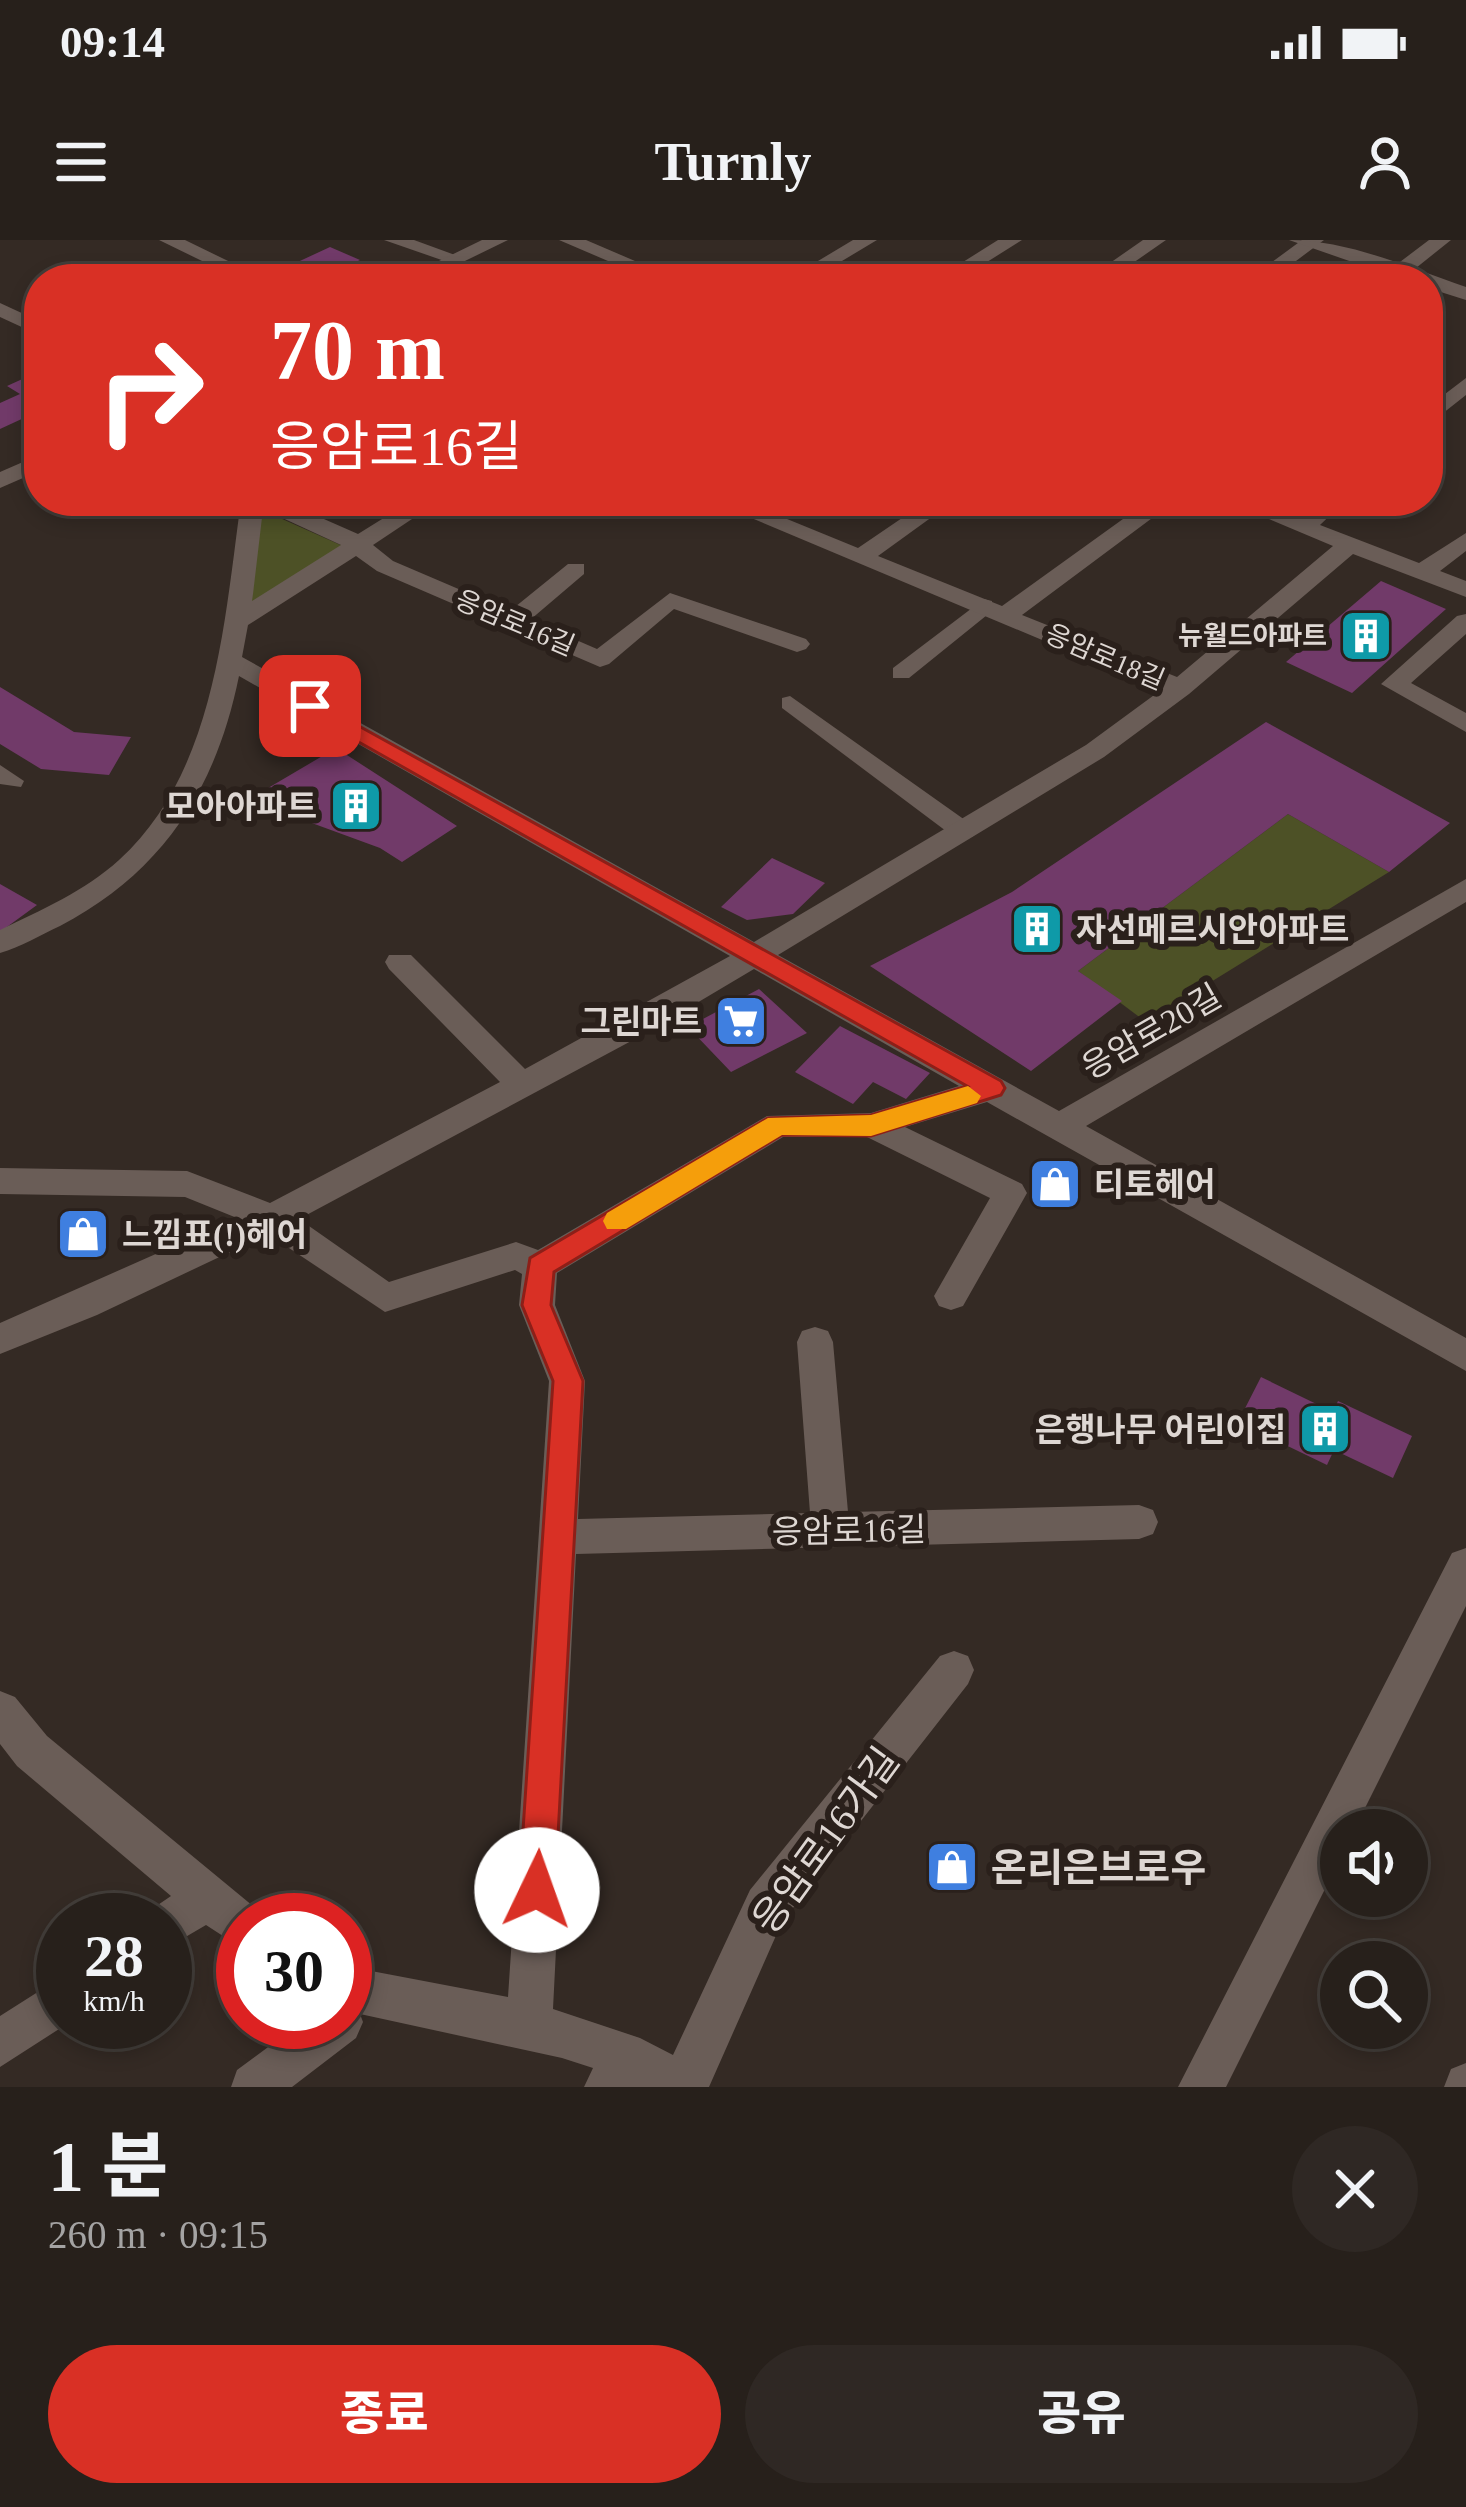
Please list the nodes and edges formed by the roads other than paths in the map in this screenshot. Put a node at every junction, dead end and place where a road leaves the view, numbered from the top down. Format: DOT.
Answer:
graph roads {
  1 [pos="169,240"];
  2 [pos="394,240"];
  3 [pos="498,240"];
  4 [pos="569,240"];
  5 [pos="867,240"];
  6 [pos="1012,240"];
  7 [pos="1156,240"];
  8 [pos="1441,240"];
  9 [pos="1307,241"];
  10 [pos="456,259"];
  11 [pos="222,264"];
  12 [pos="445,264"];
  13 [pos="630,264"];
  14 [pos="825,264"];
  15 [pos="971,264"];
  16 [pos="1120,264"];
  17 [pos="1277,264"];
  18 [pos="1376,264"];
  19 [pos="1410,264"];
  20 [pos="1466,385"];
  21 [pos="1443,405"];
  22 [pos="251,516"];
  23 [pos="299,516"];
  24 [pos="405,516"];
  25 [pos="766,516"];
  26 [pos="920,516"];
  27 [pos="1140,516"];
  28 [pos="1278,516"];
  29 [pos="1316,516"];
  30 [pos="1304,526"];
  31 [pos="1466,540"];
  32 [pos="1350,544"];
  33 [pos="359,547"];
  34 [pos="861,557"];
  35 [pos="576,569"];
  36 [pos="1422,572"];
  37 [pos="1466,590"];
  38 [pos="995,611"];
  39 [pos="1466,621"];
  40 [pos="235,622"];
  41 [pos="512,622"];
  42 [pos="797,644"];
  43 [pos="229,660"];
  44 [pos="901,673"];
  45 [pos="1180,688"];
  46 [pos="790,703"];
  47 [pos="1466,724"];
  48 [pos="963,831"];
  49 [pos="1466,889"];
  50 [pos="0,943"];
  51 [pos="754,956"];
  52 [pos="400,962"];
  53 [pos="522,1085"];
  54 [pos="992,1088"];
  55 [pos="871,1126"];
  56 [pos="1060,1126"];
  57 [pos="0,1181"];
  58 [pos="270,1217"];
  59 [pos="540,1266"];
  60 [pos="951,1296"];
  61 [pos="0,1339"];
  62 [pos="815,1342"];
  63 [pos="1466,1356"];
  64 [pos="1139,1522"];
  65 [pos="830,1530"];
  66 [pos="559,1537"];
  67 [pos="1466,1566"];
  68 [pos="954,1670"];
  69 [pos="4,1725"];
  70 [pos="206,1898"];
  71 [pos="216,1906"];
  72 [pos="192,1908"];
  73 [pos="372,2008"];
  74 [pos="36,2018"];
  75 [pos="529,2022"];
  76 [pos="0,2044"];
  77 [pos="300,2049"];
  78 [pos="624,2074"];
  79 [pos="685,2086"];
  80 [pos="254,2087"];
  81 [pos="1201,2087"];
  1 -- 11 [label="street"];
  2 -- 10 [label="street"];
  3 -- 10 [label="street"];
  4 -- 13 [label="street"];
  5 -- 14 [label="street"];
  6 -- 15 [label="street"];
  7 -- 16 [label="street"];
  8 -- 19 [label="street"];
  9 -- 17 [label="street"];
  9 -- 18 [label="street"];
  10 -- 12 [label="street"];
  20 -- 21 [label="street"];
  22 -- 40 [label="street"];
  23 -- 33 [label="street, 응암로16길"];
  24 -- 33 [label="street"];
  25 -- 34 [label="street, 응암로18길"];
  26 -- 34 [label="street"];
  27 -- 38 [label="street"];
  28 -- 30 [label="street"];
  29 -- 30 [label="street"];
  30 -- 32 [label="street"];
  31 -- 36 [label="street"];
  32 -- 36 [label="street"];
  32 -- 45 [label="street"];
  33 -- 40 [label="street"];
  33 -- 41 [label="street, 응암로16길"];
  34 -- 38 [label="street, 응암로18길"];
  35 -- 41 [label="street"];
  36 -- 37 [label="street"];
  38 -- 44 [label="lane"];
  38 -- 45 [label="street, 응암로18길"];
  39 -- 47 [label="street"];
  40 -- 43 [label="street"];
  41 -- 42 [label="street, 응암로16길"];
  43 -- 50 [label="street"];
  43 -- 51 [label="street"];
  45 -- 48 [label="street, 응암로18길"];
  46 -- 48 [label="lane"];
  48 -- 51 [label="street, 응암로18길"];
  49 -- 56 [label="street, 응암로20길"];
  51 -- 53 [label="street"];
  51 -- 54 [label="street"];
  52 -- 53 [label="street"];
  53 -- 58 [label="street"];
  54 -- 55 [label="street"];
  54 -- 56 [label="street"];
  55 -- 59 [label="street"];
  55 -- 60 [label="street"];
  56 -- 63 [label="street"];
  57 -- 58 [label="street"];
  58 -- 59 [label="street"];
  58 -- 61 [label="street"];
  59 -- 66 [label="street"];
  62 -- 65 [label="street"];
  64 -- 65 [label="street, 응암로16길"];
  65 -- 66 [label="street, 응암로16길"];
  66 -- 75 [label="street"];
  67 -- 81 [label="street"];
  68 -- 79 [label="street, 응암로16가길"];
  69 -- 70 [label="street"];
  70 -- 71 [label="street"];
  70 -- 72 [label="street"];
  73 -- 75 [label="street, 응암로16가길"];
  74 -- 76 [label="street"];
  75 -- 78 [label="street, 응암로16가길"];
  77 -- 80 [label="street"];
  78 -- 79 [label="street, 응암로16가길"];
}
